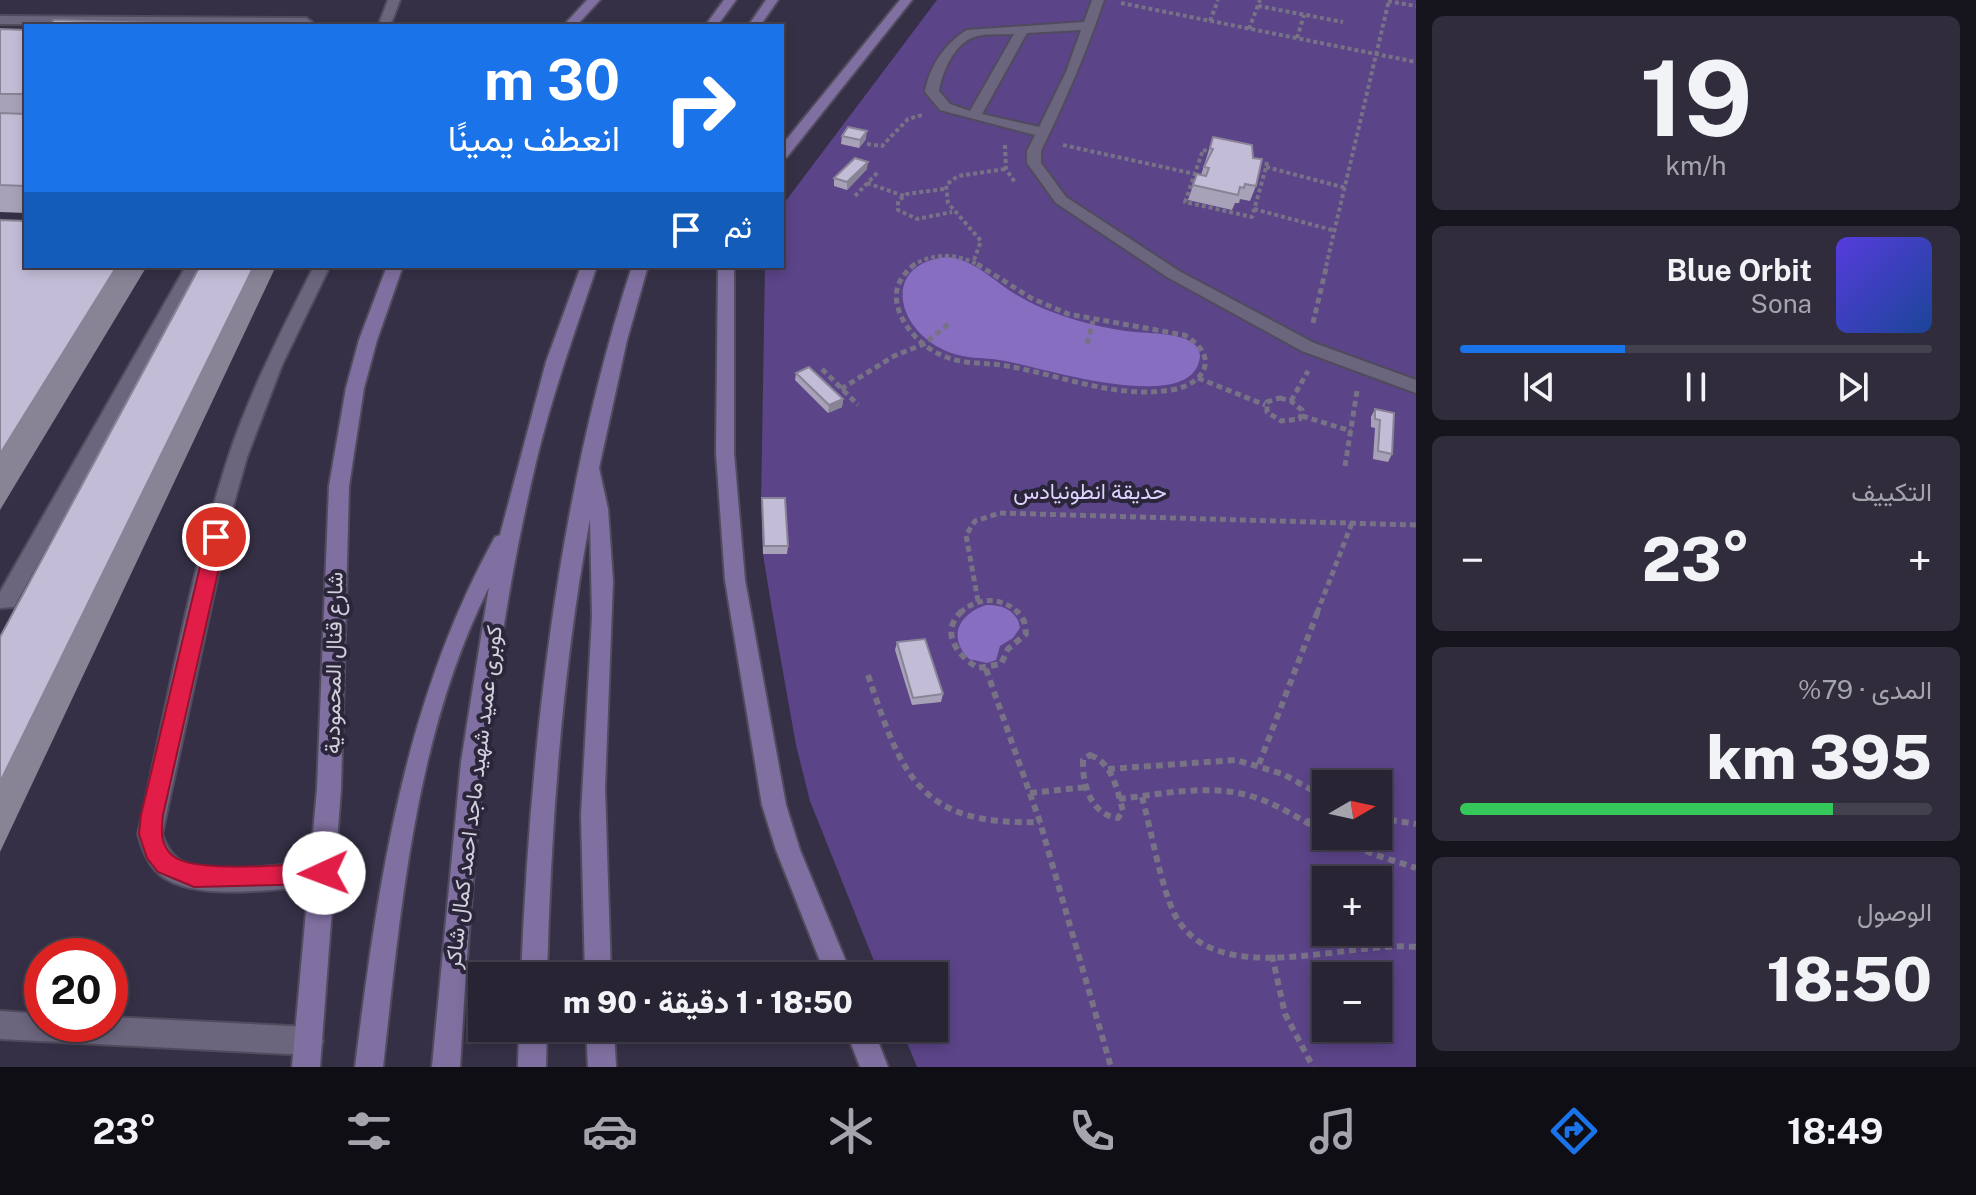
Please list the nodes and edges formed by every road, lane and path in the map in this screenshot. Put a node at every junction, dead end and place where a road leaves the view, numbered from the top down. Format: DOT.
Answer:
graph roads {
  1 [pos="394,0"];
  2 [pos="594,0"];
  3 [pos="730,0"];
  4 [pos="772,0"];
  5 [pos="906,0"];
  6 [pos="1098,0"];
  7 [pos="1116,0"];
  8 [pos="1218,0"];
  9 [pos="1260,0"];
  10 [pos="1388,0"];
  11 [pos="1258,6"];
  12 [pos="1416,6"];
  13 [pos="1304,15"];
  14 [pos="0,20"];
  15 [pos="386,21"];
  16 [pos="1210,21"];
  17 [pos="306,22"];
  18 [pos="1343,22"];
  19 [pos="571,24"];
  20 [pos="712,24"];
  21 [pos="755,24"];
  22 [pos="1092,25"];
  23 [pos="1024,28"];
  24 [pos="1249,29"];
  25 [pos="1297,38"];
  26 [pos="1376,55"];
  27 [pos="1416,62"];
  28 [pos="974,116"];
  29 [pos="1042,132"];
  30 [pos="1064,134"];
  31 [pos="784,152"];
  32 [pos="1036,166"];
  33 [pos="1266,167"];
  34 [pos="879,171"];
  35 [pos="1195,174"];
  36 [pos="867,183"];
  37 [pos="1346,188"];
  38 [pos="944,189"];
  39 [pos="855,196"];
  40 [pos="904,196"];
  41 [pos="1254,209"];
  42 [pos="952,212"];
  43 [pos="1336,231"];
  44 [pos="974,260"];
  45 [pos="193,268"];
  46 [pos="321,268"];
  47 [pos="394,268"];
  48 [pos="588,268"];
  49 [pos="639,268"];
  50 [pos="726,268"];
  51 [pos="1093,321"];
  52 [pos="951,322"];
  53 [pos="1311,332"];
  54 [pos="925,343"];
  55 [pos="1087,344"];
  56 [pos="822,369"];
  57 [pos="1308,371"];
  58 [pos="1198,378"];
  59 [pos="1416,387"];
  60 [pos="841,389"];
  61 [pos="1358,390"];
  62 [pos="1291,401"];
  63 [pos="858,405"];
  64 [pos="1265,405"];
  65 [pos="1302,416"];
  66 [pos="1351,431"];
  67 [pos="591,463"];
  68 [pos="1345,466"];
  69 [pos="1352,523"];
  70 [pos="1416,525"];
  71 [pos="510,529"];
  72 [pos="978,601"];
  73 [pos="2,605"];
  74 [pos="986,669"];
  75 [pos="868,675"];
  76 [pos="1259,764"];
  77 [pos="1108,769"];
  78 [pos="1088,787"];
  79 [pos="1312,790"];
  80 [pos="1030,793"];
  81 [pos="1142,797"];
  82 [pos="1119,799"];
  83 [pos="1312,816"];
  84 [pos="1392,820"];
  85 [pos="1040,822"];
  86 [pos="1416,824"];
  87 [pos="1307,825"];
  88 [pos="1312,827"];
  89 [pos="1364,850"];
  90 [pos="1416,868"];
  91 [pos="324,873"];
  92 [pos="1416,947"];
  93 [pos="1272,955"];
  94 [pos="535,962"];
  95 [pos="598,962"];
  96 [pos="833,962"];
  97 [pos="0,1025"];
  98 [pos="533,1042"];
  99 [pos="601,1042"];
  100 [pos="864,1042"];
  101 [pos="307,1054"];
  102 [pos="369,1067"];
  103 [pos="446,1067"];
  104 [pos="532,1067"];
  105 [pos="602,1067"];
  106 [pos="874,1067"];
  107 [pos="1111,1067"];
  108 [pos="1313,1067"];
  1 -- 15 [label="street"];
  2 -- 19 [label="main road"];
  3 -- 20 [label="main road"];
  4 -- 21 [label="main road"];
  5 -- 31 [label="main road"];
  6 -- 22 [label="street"];
  7 -- 16 [label="path"];
  8 -- 16 [label="path"];
  9 -- 11 [label="path"];
  10 -- 12 [label="path"];
  10 -- 26 [label="path"];
  11 -- 13 [label="path"];
  11 -- 24 [label="path"];
  13 -- 18 [label="path"];
  13 -- 25 [label="path"];
  14 -- 17 [label="street"];
  16 -- 24 [label="path"];
  22 -- 23 [label="street"];
  22 -- 29 [label="street"];
  23 -- 28 [label="street"];
  23 -- 28 [label="street"];
  24 -- 25 [label="path"];
  25 -- 26 [label="path"];
  26 -- 27 [label="path"];
  26 -- 37 [label="path"];
  28 -- 29 [label="street"];
  29 -- 32 [label="street"];
  30 -- 35 [label="path"];
  32 -- 38 [label="path"];
  32 -- 59 [label="street"];
  33 -- 35 [label="path"];
  33 -- 37 [label="path"];
  33 -- 41 [label="path"];
  34 -- 36 [label="path"];
  35 -- 41 [label="path"];
  36 -- 39 [label="path"];
  36 -- 40 [label="path"];
  37 -- 43 [label="path"];
  38 -- 40 [label="path"];
  38 -- 42 [label="path"];
  40 -- 42 [label="path"];
  41 -- 43 [label="path"];
  42 -- 44 [label="path"];
  43 -- 53 [label="path"];
  44 -- 51 [label="path"];
  44 -- 54 [label="path"];
  45 -- 73 [label="street"];
  46 -- 91 [label="street"];
  47 -- 91 [label="main road, شارع قنال المحمودية"];
  48 -- 71 [label="main road"];
  49 -- 67 [label="main road"];
  50 -- 96 [label="main road"];
  51 -- 55 [label="path"];
  51 -- 58 [label="path"];
  52 -- 54 [label="path"];
  54 -- 58 [label="path"];
  54 -- 60 [label="path"];
  56 -- 60 [label="path"];
  57 -- 62 [label="path"];
  58 -- 64 [label="path"];
  60 -- 63 [label="path"];
  61 -- 66 [label="path"];
  62 -- 64 [label="path"];
  62 -- 65 [label="path"];
  64 -- 65 [label="path"];
  65 -- 66 [label="path"];
  66 -- 68 [label="path"];
  67 -- 94 [label="main road"];
  67 -- 95 [label="main road"];
  69 -- 70 [label="path"];
  69 -- 72 [label="path"];
  69 -- 76 [label="path"];
  71 -- 102 [label="main road"];
  71 -- 103 [label="main road, كوبرى عميد شهيد ماجد احمد كمال شاكر"];
  72 -- 74 [label="path"];
  72 -- 74 [label="path"];
  74 -- 80 [label="path"];
  75 -- 85 [label="path"];
  76 -- 77 [label="path"];
  76 -- 79 [label="path"];
  77 -- 78 [label="path"];
  77 -- 82 [label="path"];
  78 -- 80 [label="path"];
  78 -- 82 [label="path"];
  80 -- 85 [label="path"];
  81 -- 82 [label="path"];
  81 -- 87 [label="path"];
  81 -- 93 [label="path"];
  83 -- 87 [label="path"];
  84 -- 86 [label="path"];
  85 -- 107 [label="path"];
  87 -- 88 [label="path"];
  89 -- 90 [label="path"];
  91 -- 101 [label="main road, شارع قنال المحمودية"];
  92 -- 93 [label="path"];
  93 -- 108 [label="path"];
  97 -- 101 [label="street"];
  98 -- 104 [label="main road"];
  99 -- 105 [label="main road"];
  100 -- 106 [label="main road"];
}
